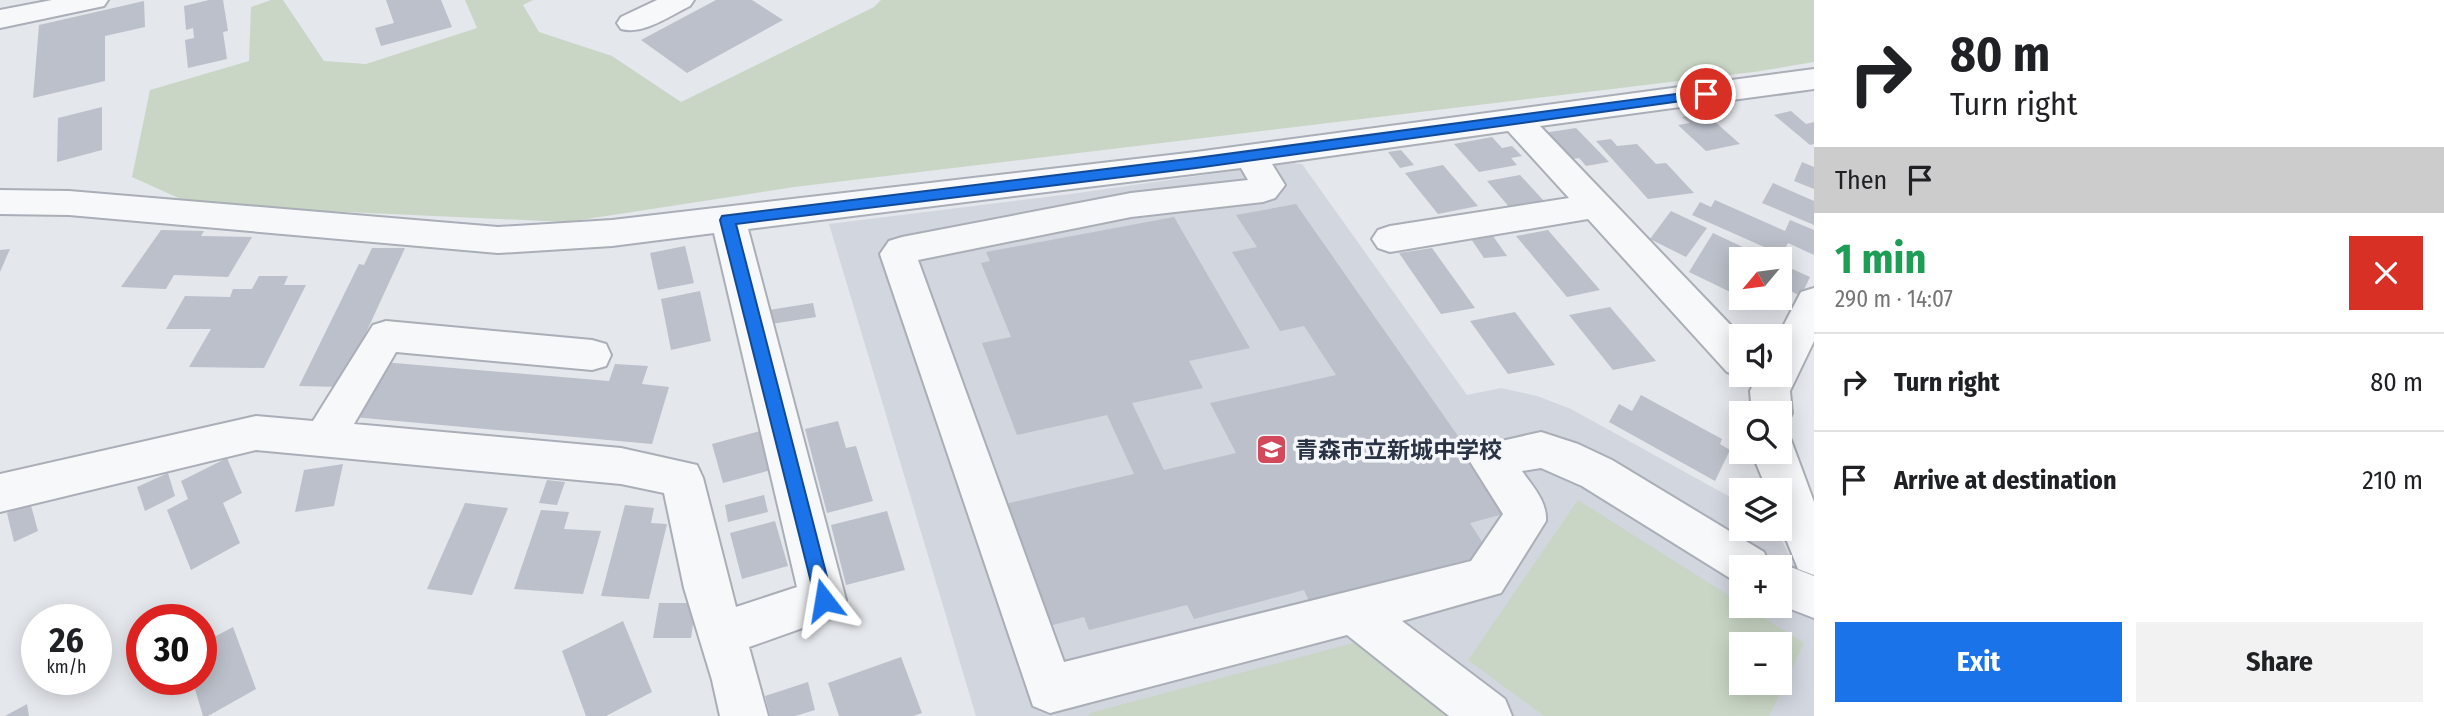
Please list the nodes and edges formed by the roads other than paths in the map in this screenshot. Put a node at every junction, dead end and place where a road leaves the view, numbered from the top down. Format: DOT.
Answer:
graph roads {
  1 [pos="94,0"];
  2 [pos="680,0"];
  3 [pos="0,19"];
  4 [pos="631,23"];
  5 [pos="1814,79"];
  6 [pos="1516,120"];
  7 [pos="1251,156"];
  8 [pos="0,202"];
  9 [pos="1596,206"];
  10 [pos="727,220"];
  11 [pos="1390,239"];
  12 [pos="1814,302"];
  13 [pos="1792,344"];
  14 [pos="1729,348"];
  15 [pos="592,355"];
  16 [pos="324,439"];
  17 [pos="1777,464"];
  18 [pos="0,493"];
  19 [pos="1729,555"];
  20 [pos="1814,555"];
  21 [pos="1792,589"];
  22 [pos="1814,597"];
  23 [pos="1354,612"];
  24 [pos="721,634"];
  25 [pos="1045,702"];
  26 [pos="744,716"];
  27 [pos="1488,716"];
  1 -- 3 [label="street"];
  2 -- 4 [label="street"];
  5 -- 6 [label="street"];
  6 -- 7 [label="street"];
  6 -- 9 [label="street"];
  7 -- 10 [label="street"];
  7 -- 25 [label="street"];
  8 -- 10 [label="street"];
  9 -- 11 [label="street"];
  9 -- 14 [label="street"];
  10 -- 24 [label="street"];
  12 -- 13 [label="street"];
  15 -- 16 [label="street"];
  16 -- 18 [label="street"];
  16 -- 24 [label="street"];
  17 -- 20 [label="street"];
  19 -- 23 [label="street"];
  21 -- 22 [label="street"];
  23 -- 25 [label="street"];
  23 -- 27 [label="street"];
  24 -- 26 [label="street"];
}
